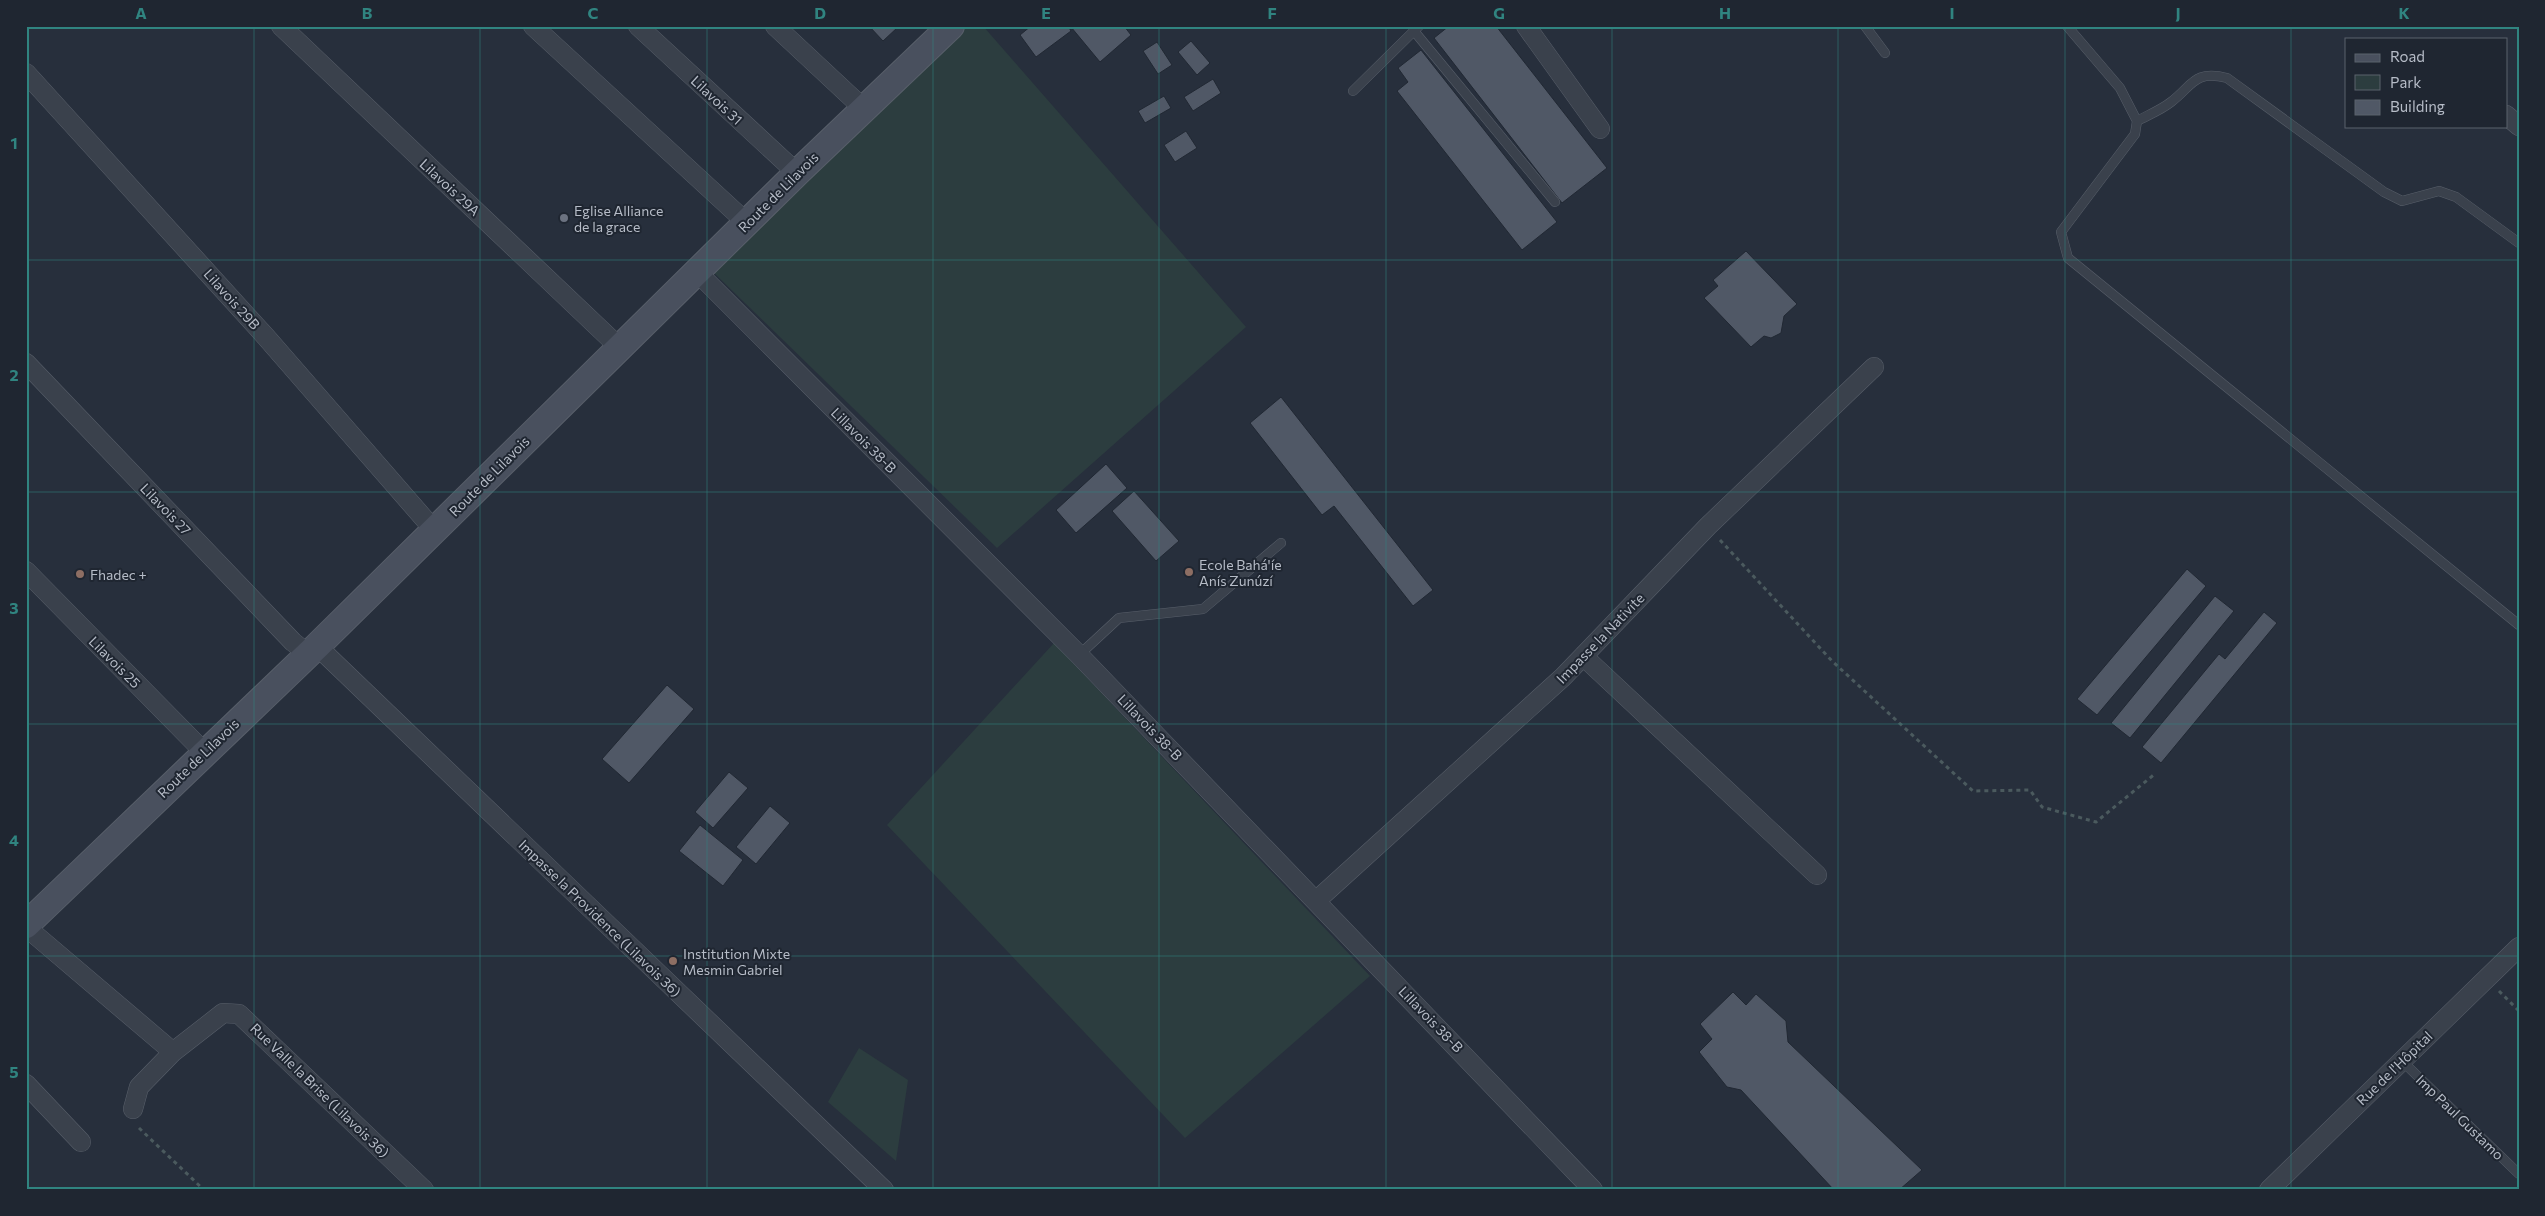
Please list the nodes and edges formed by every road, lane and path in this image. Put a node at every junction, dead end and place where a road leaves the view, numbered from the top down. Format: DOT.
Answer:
graph roads {
  1 [pos="281,26"];
  2 [pos="533,26"];
  3 [pos="638,26"];
  4 [pos="775,26"];
  5 [pos="1526,26"];
  6 [pos="1866,26"];
  7 [pos="2067,26"];
  8 [pos="1417,29"];
  9 [pos="940,30"];
  10 [pos="1885,53"];
  11 [pos="26,73"];
  12 [pos="1353,90"];
  13 [pos="864,109"];
  14 [pos="2508,117"];
  15 [pos="2137,121"];
  16 [pos="2519,126"];
  17 [pos="1600,128"];
  18 [pos="797,173"];
  19 [pos="1555,202"];
  20 [pos="747,224"];
  21 [pos="2519,243"];
  22 [pos="698,273"];
  23 [pos="620,347"];
  24 [pos="26,363"];
  25 [pos="1874,367"];
  26 [pos="1708,526"];
  27 [pos="434,530"];
  28 [pos="1281,543"];
  29 [pos="26,571"];
  30 [pos="2519,626"];
  31 [pos="312,650"];
  32 [pos="1079,655"];
  33 [pos="1583,656"];
  34 [pos="204,752"];
  35 [pos="2156,773"];
  36 [pos="1816,875"];
  37 [pos="1317,900"];
  38 [pos="26,926"];
  39 [pos="2519,947"];
  40 [pos="2486,979"];
  41 [pos="2519,1011"];
  42 [pos="173,1052"];
  43 [pos="2402,1061"];
  44 [pos="26,1084"];
  45 [pos="133,1109"];
  46 [pos="80,1142"];
  47 [pos="2519,1174"];
  48 [pos="204,1190"];
  49 [pos="424,1190"];
  50 [pos="884,1190"];
  51 [pos="1593,1190"];
  52 [pos="2269,1190"];
  1 -- 23 [label="street, Lilavois 29A"];
  2 -- 20 [label="street"];
  3 -- 18 [label="street, Lilavois 31"];
  4 -- 13 [label="street"];
  5 -- 17 [label="street"];
  6 -- 10 [label="lane"];
  7 -- 15 [label="lane"];
  8 -- 12 [label="lane"];
  8 -- 19 [label="lane"];
  9 -- 13 [label="main road, Route de Lilavois"];
  11 -- 27 [label="street, Lilavois 29B"];
  13 -- 18 [label="main road, Route de Lilavois"];
  14 -- 16 [label="street"];
  15 -- 21 [label="lane"];
  15 -- 30 [label="lane"];
  18 -- 20 [label="main road, Route de Lilavois"];
  20 -- 22 [label="main road, Route de Lilavois"];
  22 -- 23 [label="main road, Route de Lilavois"];
  22 -- 32 [label="street, Lillavois 38-B"];
  23 -- 27 [label="main road, Route de Lilavois"];
  24 -- 31 [label="street, Lilavois 27"];
  25 -- 26 [label="street, Impasse la Nativite"];
  26 -- 33 [label="street, Impasse la Nativite"];
  26 -- 35 [label="path"];
  27 -- 31 [label="main road, Route de Lilavois"];
  28 -- 32 [label="lane"];
  29 -- 34 [label="street, Lilavois 25"];
  31 -- 34 [label="main road, Route de Lilavois"];
  31 -- 50 [label="street, Impasse la Providence (Lilavois 36)"];
  32 -- 37 [label="street, Lillavois 38-B"];
  33 -- 36 [label="street"];
  33 -- 37 [label="street, Impasse la Nativite"];
  34 -- 38 [label="main road, Route de Lilavois"];
  37 -- 51 [label="street, Lillavois 38-B"];
  38 -- 42 [label="street"];
  39 -- 40 [label="street, Rue de l'Hôpital"];
  40 -- 41 [label="path"];
  40 -- 43 [label="street, Rue de l'Hôpital"];
  42 -- 45 [label="street, Rue Valle la Brise (Lilavois 36)"];
  42 -- 49 [label="street, Rue Valle la Brise (Lilavois 36)"];
  43 -- 47 [label="lane, Imp Paul Gustamo"];
  43 -- 52 [label="street, Rue de l'Hôpital"];
  44 -- 46 [label="street"];
  45 -- 48 [label="path"];
}
